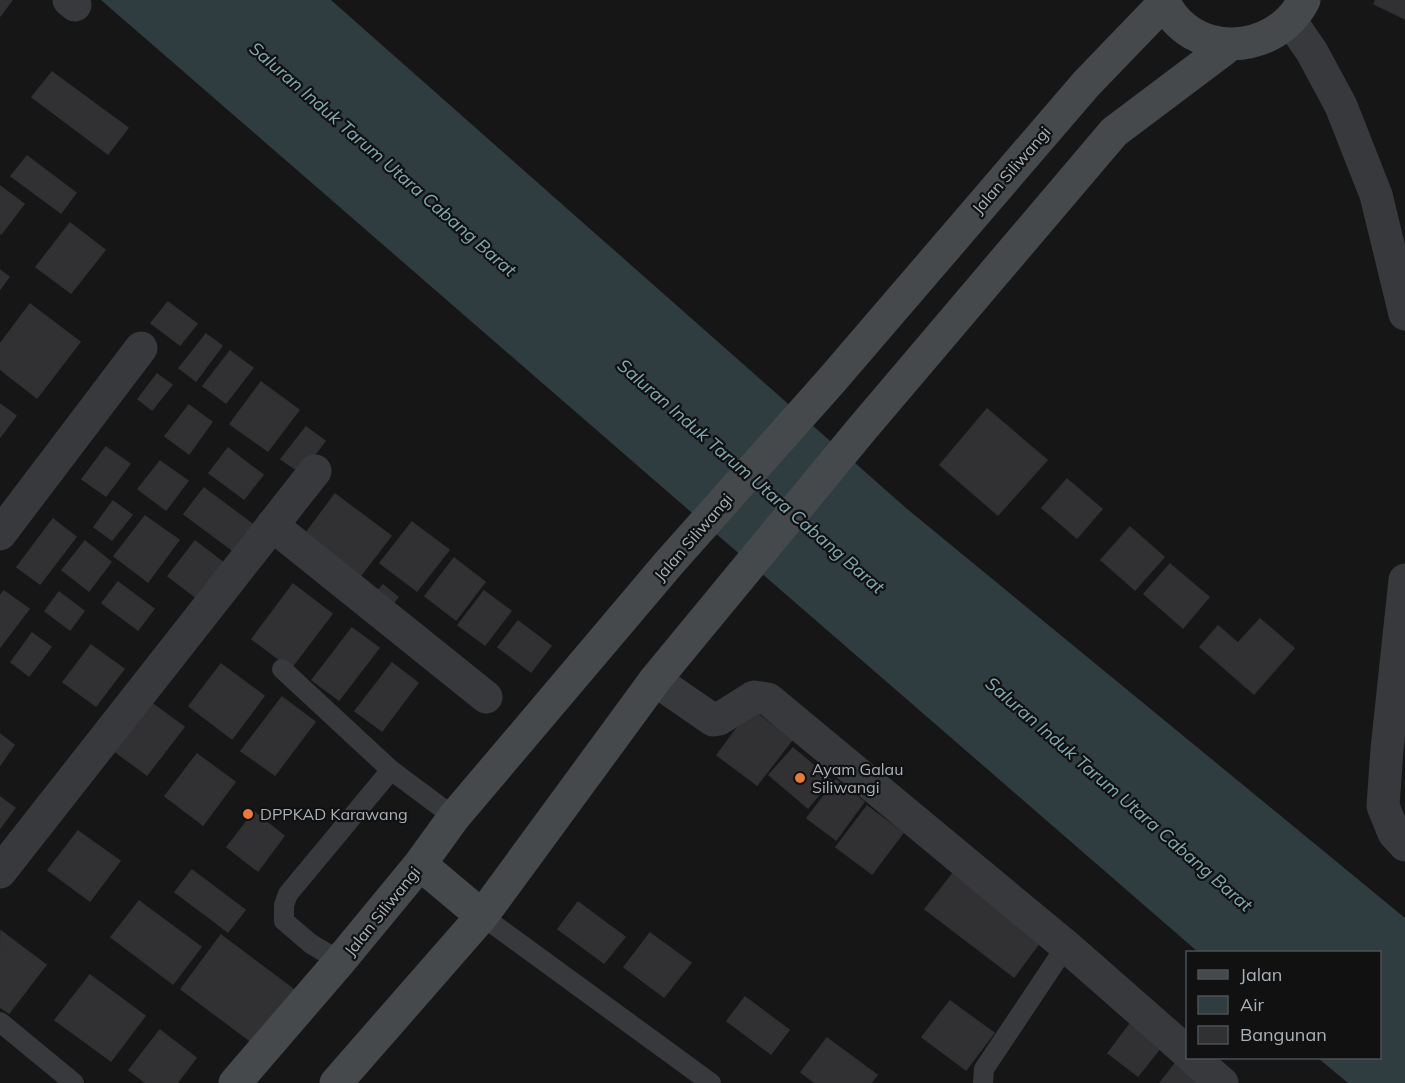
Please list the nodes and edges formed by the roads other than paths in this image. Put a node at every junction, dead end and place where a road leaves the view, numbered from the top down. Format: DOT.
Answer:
graph roads {
  1 [pos="1163,2"];
  2 [pos="1297,10"];
  3 [pos="1231,44"];
  4 [pos="1405,314"];
  5 [pos="141,348"];
  6 [pos="315,471"];
  7 [pos="272,525"];
  8 [pos="0,534"];
  9 [pos="1405,580"];
  10 [pos="282,669"];
  11 [pos="655,680"];
  12 [pos="486,697"];
  13 [pos="391,770"];
  14 [pos="454,817"];
  15 [pos="1405,845"];
  16 [pos="420,864"];
  17 [pos="0,872"];
  18 [pos="482,916"];
  19 [pos="1066,946"];
  20 [pos="340,961"];
  21 [pos="0,1022"];
  22 [pos="1186,1051"];
  23 [pos="1194,1059"];
  24 [pos="74,1083"];
  25 [pos="235,1083"];
  26 [pos="336,1083"];
  27 [pos="711,1083"];
  28 [pos="983,1083"];
  29 [pos="1222,1083"];
  1 -- 3 [label="main road"];
  1 -- 14 [label="main road, Jalan Siliwangi"];
  2 -- 3 [label="main road"];
  2 -- 4 [label="street"];
  3 -- 11 [label="main road"];
  5 -- 8 [label="street"];
  6 -- 7 [label="street"];
  7 -- 12 [label="street"];
  7 -- 17 [label="street"];
  9 -- 15 [label="street"];
  10 -- 13 [label="lane"];
  11 -- 18 [label="main road"];
  11 -- 19 [label="street"];
  13 -- 14 [label="lane"];
  13 -- 20 [label="lane"];
  14 -- 16 [label="main road, Jalan Siliwangi"];
  16 -- 18 [label="main road"];
  16 -- 20 [label="main road, Jalan Siliwangi"];
  18 -- 26 [label="main road"];
  18 -- 27 [label="lane"];
  19 -- 22 [label="street"];
  19 -- 28 [label="lane"];
  20 -- 25 [label="main road, Jalan Siliwangi"];
  21 -- 24 [label="lane"];
  23 -- 29 [label="street"];
}
